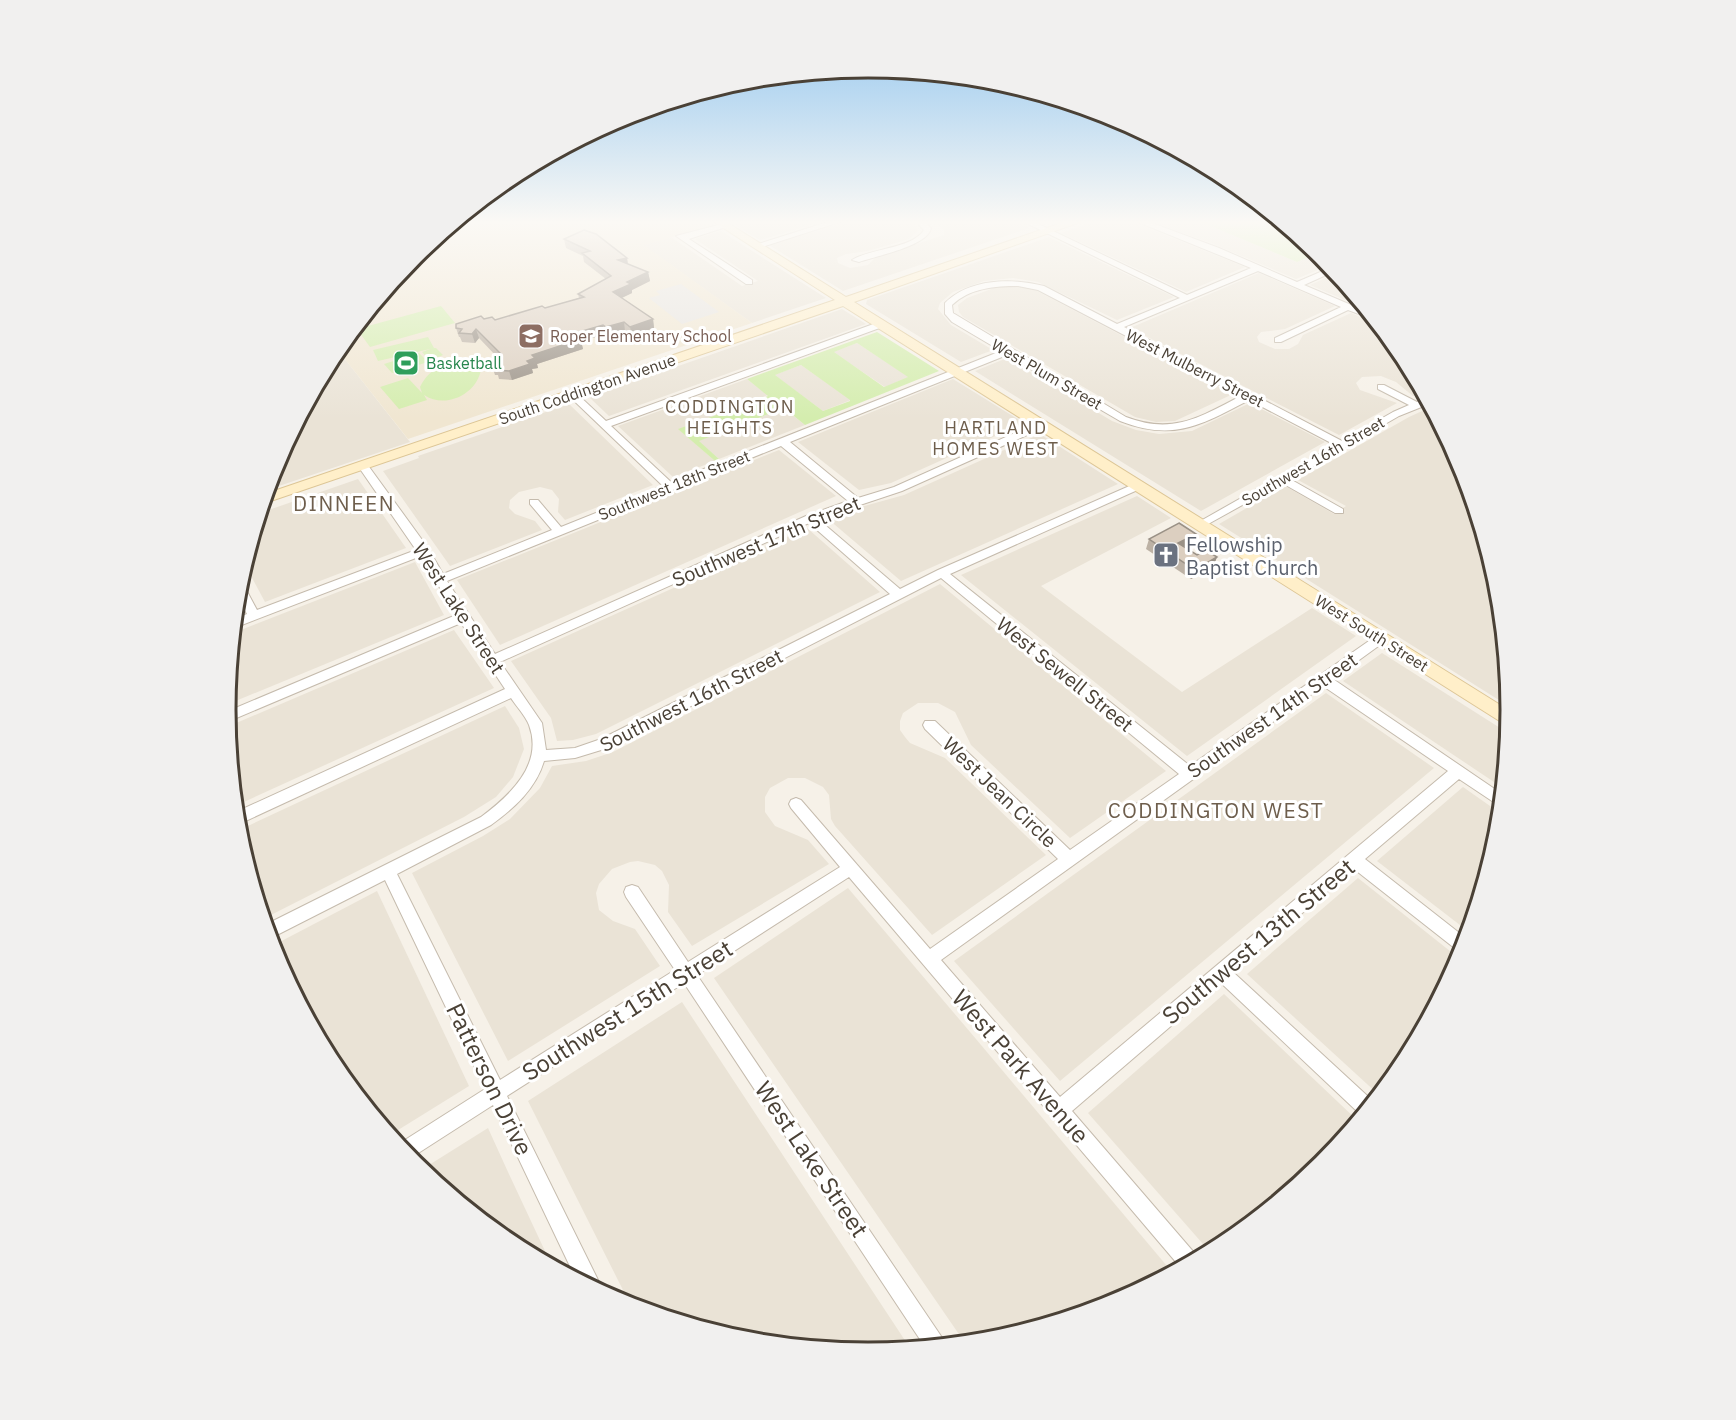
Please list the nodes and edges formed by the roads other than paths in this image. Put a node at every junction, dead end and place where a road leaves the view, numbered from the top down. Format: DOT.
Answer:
graph roads {
  1 [pos="820,286"];
  2 [pos="887,286"];
  3 [pos="987,286"];
  4 [pos="1033,286"];
  5 [pos="1162,286"];
  6 [pos="1215,286"];
  7 [pos="1301,286"];
  8 [pos="1187,298"];
  9 [pos="844,301"];
  10 [pos="1348,307"];
  11 [pos="1358,311"];
  12 [pos="882,324"];
  13 [pos="1117,327"];
  14 [pos="1278,340"];
  15 [pos="1008,351"];
  16 [pos="957,372"];
  17 [pos="1381,387"];
  18 [pos="572,394"];
  19 [pos="1249,396"];
  20 [pos="1420,403"];
  21 [pos="1415,405"];
  22 [pos="604,425"];
  23 [pos="1041,425"];
  24 [pos="783,442"];
  25 [pos="1343,445"];
  26 [pos="363,466"];
  27 [pos="1283,479"];
  28 [pos="1138,486"];
  29 [pos="670,487"];
  30 [pos="274,497"];
  31 [pos="855,501"];
  32 [pos="534,502"];
  33 [pos="1339,511"];
  34 [pos="810,518"];
  35 [pos="1201,525"];
  36 [pos="559,532"];
  37 [pos="424,551"];
  38 [pos="942,573"];
  39 [pos="441,579"];
  40 [pos="899,595"];
  41 [pos="246,600"];
  42 [pos="254,616"];
  43 [pos="463,617"];
  44 [pos="242,621"];
  45 [pos="1380,639"];
  46 [pos="492,660"];
  47 [pos="1323,679"];
  48 [pos="513,691"];
  49 [pos="236,713"];
  50 [pos="1500,714"];
  51 [pos="930,725"];
  52 [pos="538,756"];
  53 [pos="1458,771"];
  54 [pos="1189,774"];
  55 [pos="1494,796"];
  56 [pos="796,804"];
  57 [pos="245,815"];
  58 [pos="1069,859"];
  59 [pos="1354,860"];
  60 [pos="851,868"];
  61 [pos="388,871"];
  62 [pos="632,892"];
  63 [pos="275,928"];
  64 [pos="1456,940"];
  65 [pos="929,959"];
  66 [pos="1221,972"];
  67 [pos="686,973"];
  68 [pos="497,1093"];
  69 [pos="1362,1103"];
  70 [pos="1059,1110"];
  71 [pos="412,1147"];
  72 [pos="1185,1257"];
  73 [pos="585,1276"];
  74 [pos="932,1339"];
  1 -- 9 [label="street, West South Street"];
  2 -- 9 [label="street, South Coddington Avenue"];
  3 -- 15 [label="street, West Plum Street"];
  4 -- 13 [label="street, West Mulberry Street"];
  5 -- 8 [label="street"];
  6 -- 8 [label="street"];
  7 -- 10 [label="street"];
  8 -- 13 [label="street"];
  9 -- 12 [label="street, West South Street"];
  9 -- 18 [label="street, South Coddington Avenue"];
  10 -- 11 [label="street"];
  10 -- 14 [label="street"];
  12 -- 16 [label="street, West South Street"];
  12 -- 22 [label="street"];
  13 -- 19 [label="street, West Mulberry Street"];
  15 -- 16 [label="street, Southwest 18th Street"];
  15 -- 19 [label="street, West Plum Street"];
  16 -- 23 [label="street, West South Street"];
  16 -- 24 [label="street, Southwest 18th Street"];
  17 -- 21 [label="street"];
  18 -- 22 [label="street"];
  18 -- 26 [label="street, South Coddington Avenue"];
  19 -- 25 [label="street, West Mulberry Street"];
  20 -- 21 [label="street, Southwest 16th Street"];
  21 -- 25 [label="street, Southwest 16th Street"];
  22 -- 29 [label="street"];
  23 -- 28 [label="street, West South Street"];
  23 -- 31 [label="street, Southwest 17th Street"];
  24 -- 29 [label="street, Southwest 18th Street"];
  24 -- 31 [label="street"];
  25 -- 27 [label="street, Southwest 16th Street"];
  26 -- 30 [label="street, South Coddington Avenue"];
  26 -- 37 [label="street, West Lake Street"];
  27 -- 33 [label="street"];
  27 -- 35 [label="street, Southwest 16th Street"];
  28 -- 35 [label="street, West South Street"];
  28 -- 38 [label="street, Southwest 16th Street"];
  29 -- 36 [label="street, Southwest 18th Street"];
  31 -- 34 [label="street, Southwest 17th Street"];
  32 -- 36 [label="street"];
  34 -- 40 [label="street"];
  34 -- 46 [label="street, Southwest 17th Street"];
  35 -- 45 [label="street, West South Street"];
  36 -- 39 [label="street, Southwest 18th Street"];
  37 -- 39 [label="street, West Lake Street"];
  37 -- 42 [label="street"];
  38 -- 40 [label="street, Southwest 16th Street"];
  38 -- 54 [label="street, West Sewell Street"];
  39 -- 43 [label="street, West Lake Street"];
  40 -- 52 [label="street, Southwest 16th Street"];
  41 -- 42 [label="street"];
  42 -- 44 [label="street"];
  43 -- 46 [label="street, West Lake Street"];
  43 -- 49 [label="street"];
  45 -- 47 [label="street, Southwest 14th Street"];
  45 -- 50 [label="street, West South Street"];
  46 -- 48 [label="street, West Lake Street"];
  47 -- 53 [label="street"];
  47 -- 54 [label="street, Southwest 14th Street"];
  48 -- 52 [label="street, West Lake Street"];
  48 -- 57 [label="street"];
  51 -- 58 [label="street, West Jean Circle"];
  52 -- 61 [label="street"];
  53 -- 55 [label="street"];
  53 -- 59 [label="street, Southwest 13th Street"];
  54 -- 58 [label="street, Southwest 14th Street"];
  56 -- 60 [label="street, West Park Avenue"];
  58 -- 65 [label="street, Southwest 14th Street"];
  59 -- 64 [label="street"];
  59 -- 66 [label="street, Southwest 13th Street"];
  60 -- 65 [label="street, West Park Avenue"];
  60 -- 67 [label="street, Southwest 15th Street"];
  61 -- 63 [label="street"];
  61 -- 68 [label="street, Patterson Drive"];
  62 -- 67 [label="street, West Lake Street"];
  65 -- 70 [label="street, West Park Avenue"];
  66 -- 69 [label="street"];
  66 -- 70 [label="street, Southwest 13th Street"];
  67 -- 68 [label="street, Southwest 15th Street"];
  67 -- 74 [label="street, West Lake Street"];
  68 -- 71 [label="street, Southwest 15th Street"];
  68 -- 73 [label="street, Patterson Drive"];
  70 -- 72 [label="street, West Park Avenue"];
}
